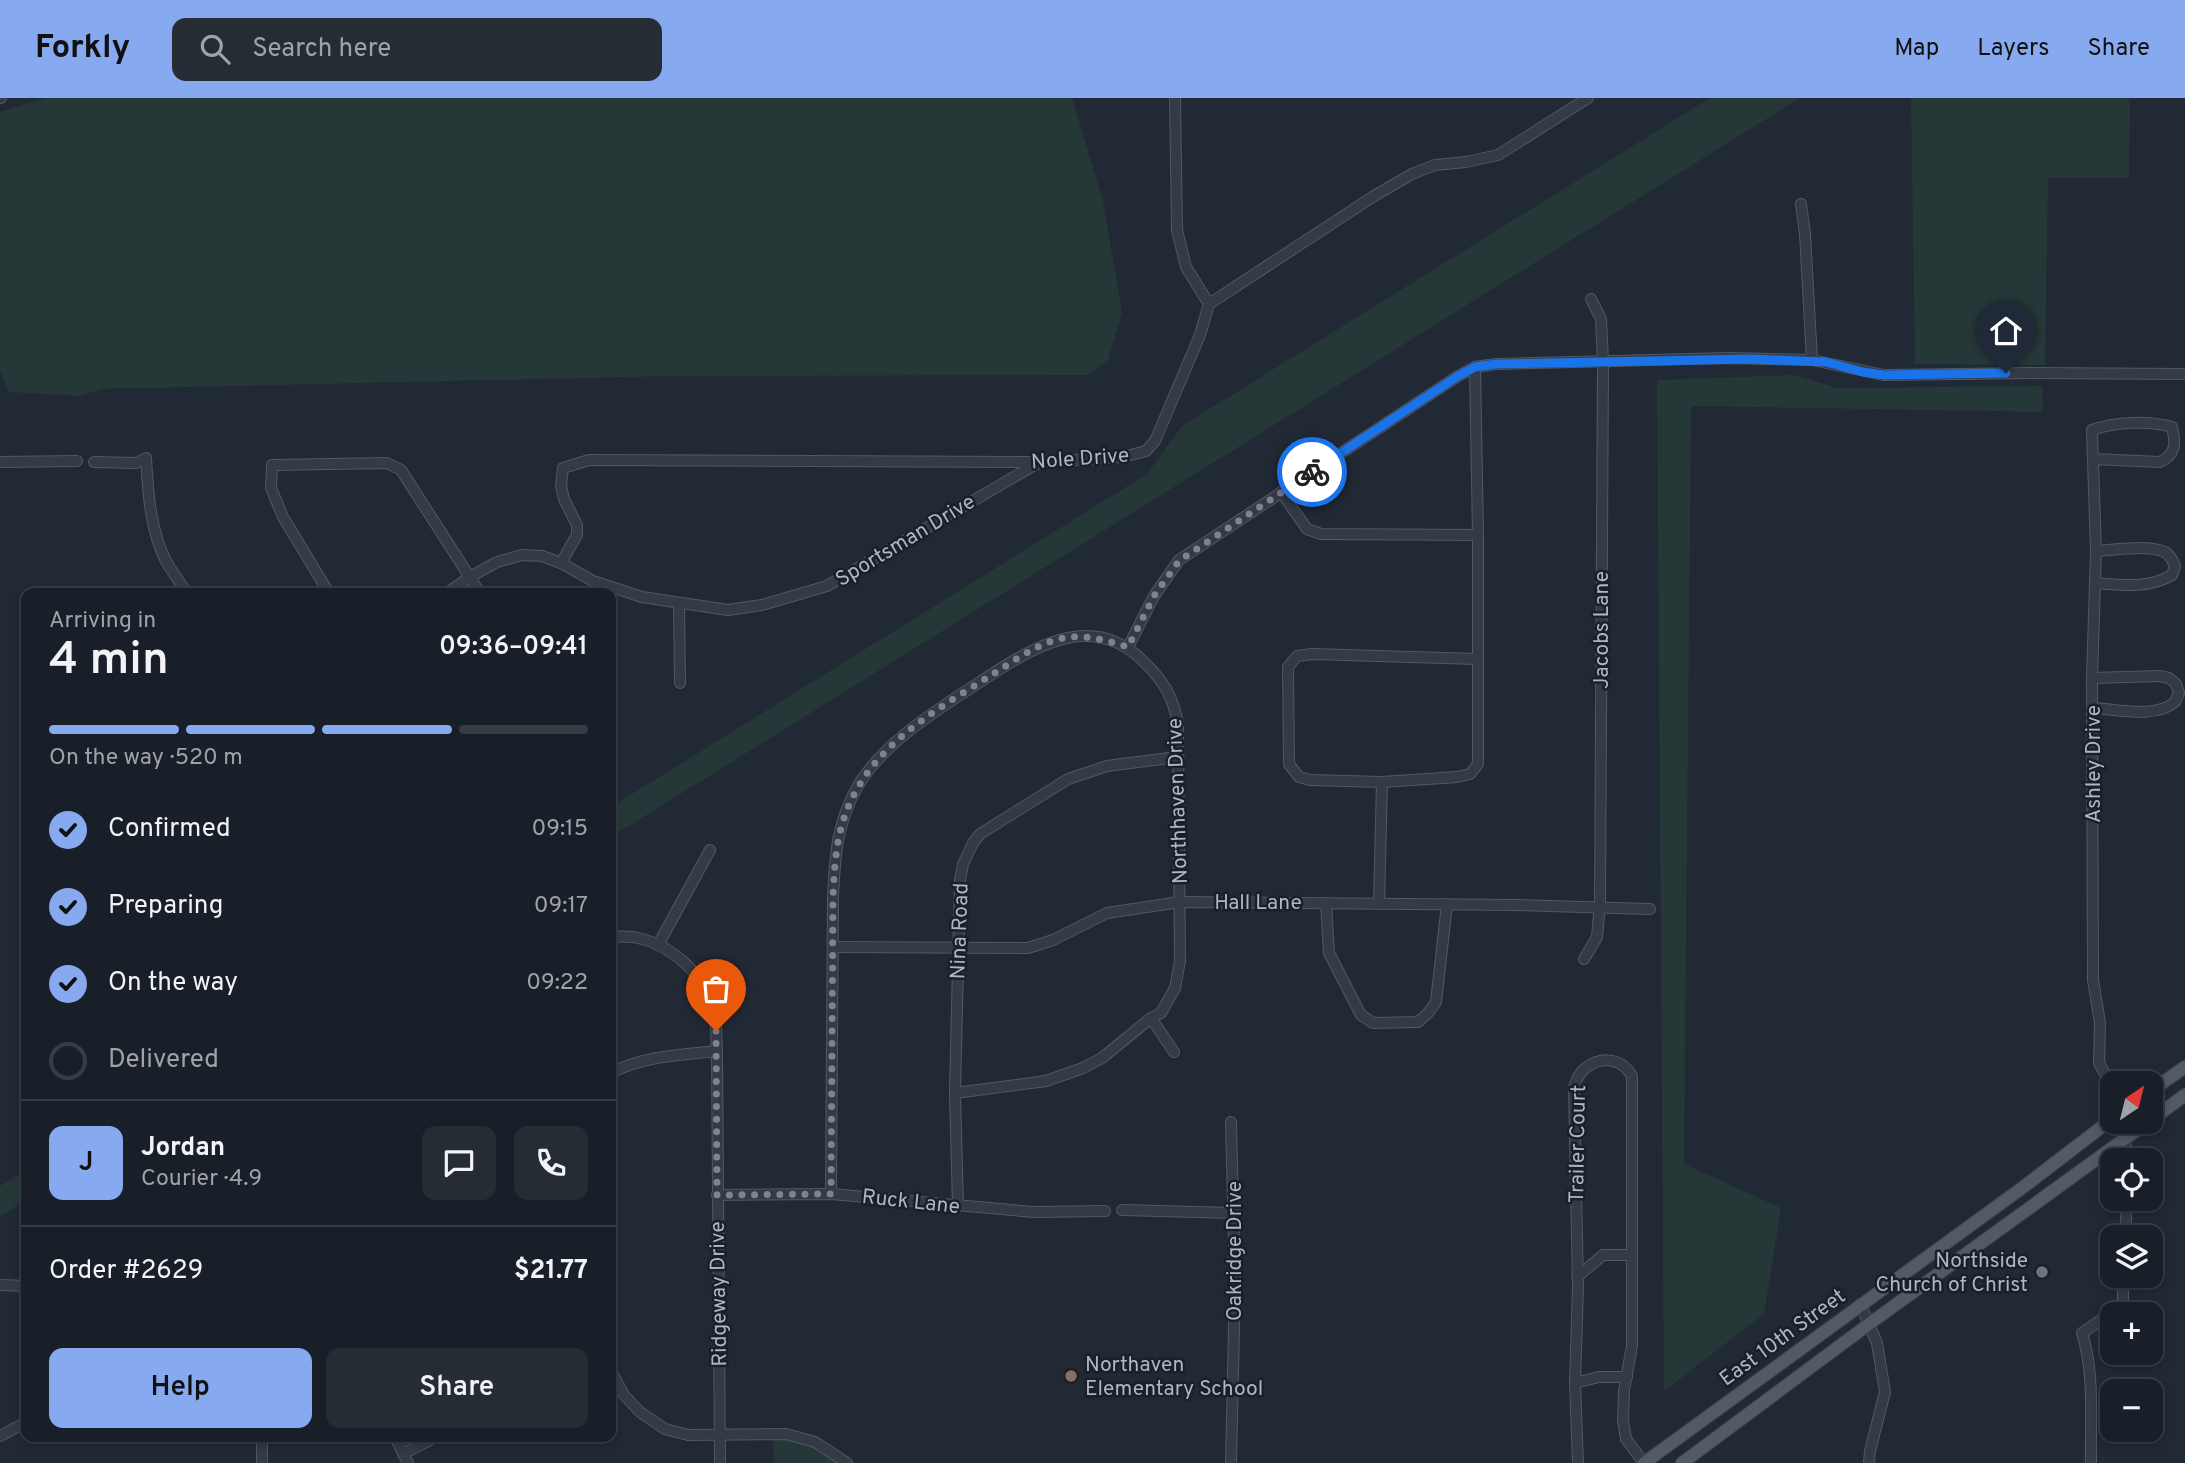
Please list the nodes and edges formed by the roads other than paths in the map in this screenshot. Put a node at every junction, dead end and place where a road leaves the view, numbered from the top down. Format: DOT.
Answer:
graph roads {
  1 [pos="1175,98"];
  2 [pos="1588,98"];
  3 [pos="1801,204"];
  4 [pos="1591,299"];
  5 [pos="1209,304"];
  6 [pos="1812,360"];
  7 [pos="1603,362"];
  8 [pos="1475,367"];
  9 [pos="2185,374"];
  10 [pos="2093,459"];
  11 [pos="0,461"];
  12 [pos="77,461"];
  13 [pos="94,462"];
  14 [pos="1041,462"];
  15 [pos="1281,492"];
  16 [pos="1478,535"];
  17 [pos="2096,551"];
  18 [pos="561,563"];
  19 [pos="470,577"];
  20 [pos="2095,583"];
  21 [pos="182,588"];
  22 [pos="326,588"];
  23 [pos="454,588"];
  24 [pos="477,588"];
  25 [pos="614,588"];
  26 [pos="616,589"];
  27 [pos="679,604"];
  28 [pos="1128,647"];
  29 [pos="1478,659"];
  30 [pos="2092,678"];
  31 [pos="680,683"];
  32 [pos="2093,708"];
  33 [pos="1177,757"];
  34 [pos="1382,782"];
  35 [pos="710,850"];
  36 [pos="1180,902"];
  37 [pos="1326,903"];
  38 [pos="1379,903"];
  39 [pos="1447,904"];
  40 [pos="1600,909"];
  41 [pos="1650,909"];
  42 [pos="616,936"];
  43 [pos="658,944"];
  44 [pos="834,947"];
  45 [pos="958,949"];
  46 [pos="1584,959"];
  47 [pos="1151,1018"];
  48 [pos="717,1051"];
  49 [pos="1174,1052"];
  50 [pos="2185,1067"];
  51 [pos="616,1070"];
  52 [pos="2103,1071"];
  53 [pos="2163,1083"];
  54 [pos="955,1093"];
  55 [pos="2185,1095"];
  56 [pos="2163,1111"];
  57 [pos="1231,1122"];
  58 [pos="2100,1128"];
  59 [pos="2122,1134"];
  60 [pos="2131,1134"];
  61 [pos="2123,1140"];
  62 [pos="2126,1148"];
  63 [pos="831,1194"];
  64 [pos="717,1195"];
  65 [pos="958,1206"];
  66 [pos="1122,1210"];
  67 [pos="1105,1211"];
  68 [pos="1234,1213"];
  69 [pos="1632,1255"];
  70 [pos="1577,1277"];
  71 [pos="0,1285"];
  72 [pos="21,1286"];
  73 [pos="2123,1288"];
  74 [pos="1860,1304"];
  75 [pos="1869,1324"];
  76 [pos="1628,1377"];
  77 [pos="616,1380"];
  78 [pos="1575,1383"];
  79 [pos="21,1426"];
  80 [pos="720,1435"];
  81 [pos="0,1436"];
  82 [pos="262,1442"];
  83 [pos="397,1442"];
  84 [pos="429,1442"];
  85 [pos="405,1458"];
  86 [pos="262,1463"];
  87 [pos="720,1463"];
  88 [pos="846,1463"];
  89 [pos="1231,1463"];
  90 [pos="1578,1463"];
  91 [pos="1644,1463"];
  92 [pos="1682,1463"];
  93 [pos="1869,1463"];
  94 [pos="2091,1463"];
  1 -- 5 [label="street"];
  2 -- 5 [label="street"];
  3 -- 6 [label="street"];
  4 -- 7 [label="street, Jacobs Lane"];
  5 -- 14 [label="street, Nole Drive"];
  6 -- 7 [label="street"];
  6 -- 9 [label="street"];
  7 -- 8 [label="street"];
  7 -- 40 [label="street, Jacobs Lane"];
  8 -- 15 [label="street"];
  8 -- 16 [label="street"];
  10 -- 10 [label="street, Ashley Drive"];
  10 -- 17 [label="street, Ashley Drive"];
  11 -- 12 [label="street"];
  13 -- 21 [label="street"];
  14 -- 18 [label="street, Nole Drive"];
  14 -- 27 [label="street, Sportsman Drive"];
  15 -- 16 [label="street"];
  15 -- 28 [label="street"];
  16 -- 29 [label="street"];
  17 -- 20 [label="street, Ashley Drive"];
  17 -- 20 [label="street"];
  18 -- 19 [label="street, Sportsman Drive"];
  18 -- 25 [label="street, Sportsman Drive"];
  19 -- 22 [label="street"];
  19 -- 23 [label="street, Sportsman Drive"];
  19 -- 24 [label="street"];
  20 -- 30 [label="street, Ashley Drive"];
  26 -- 27 [label="street, Sportsman Drive"];
  27 -- 31 [label="street"];
  28 -- 33 [label="street, Northhaven Drive"];
  28 -- 44 [label="street, Northhaven Drive"];
  29 -- 34 [label="street"];
  29 -- 34 [label="street"];
  30 -- 32 [label="street, Ashley Drive"];
  30 -- 32 [label="street"];
  32 -- 52 [label="street, Ashley Drive"];
  33 -- 36 [label="street, Northhaven Drive"];
  33 -- 45 [label="street, Nina Road"];
  34 -- 38 [label="street"];
  35 -- 43 [label="street"];
  36 -- 37 [label="street, Hall Lane"];
  36 -- 45 [label="street, Hall Lane"];
  36 -- 47 [label="street, Northhaven Drive"];
  37 -- 38 [label="street, Hall Lane"];
  37 -- 39 [label="street"];
  38 -- 39 [label="street, Hall Lane"];
  39 -- 40 [label="street, Hall Lane"];
  40 -- 41 [label="street, Hall Lane"];
  40 -- 46 [label="street, Jacobs Lane"];
  42 -- 43 [label="street, Ridgeway Drive"];
  43 -- 48 [label="street, Ridgeway Drive"];
  44 -- 45 [label="street, Hall Lane"];
  44 -- 63 [label="street, Northhaven Drive"];
  45 -- 54 [label="street, Nina Road"];
  47 -- 49 [label="street"];
  47 -- 54 [label="street, Northhaven Drive"];
  48 -- 51 [label="street"];
  48 -- 64 [label="street, Ridgeway Drive"];
  50 -- 53 [label="main road"];
  54 -- 65 [label="street, Nina Road"];
  55 -- 56 [label="main road, East 10th Street"];
  57 -- 68 [label="street, Oakridge Drive"];
  58 -- 74 [label="main road, East 10th Street"];
  59 -- 61 [label="street"];
  60 -- 61 [label="main road, East 10th Street"];
  61 -- 62 [label="street"];
  61 -- 75 [label="main road, East 10th Street"];
  63 -- 64 [label="street, Ruck Lane"];
  63 -- 65 [label="street, Ruck Lane"];
  64 -- 80 [label="street, Ridgeway Drive"];
  65 -- 67 [label="street, Ruck Lane"];
  66 -- 68 [label="street"];
  68 -- 89 [label="street, Oakridge Drive"];
  69 -- 70 [label="street"];
  69 -- 70 [label="street, Trailer Court"];
  69 -- 76 [label="street, Trailer Court"];
  70 -- 78 [label="street, Trailer Court"];
  71 -- 72 [label="street"];
  73 -- 94 [label="street"];
  74 -- 75 [label="street"];
  74 -- 91 [label="main road, East 10th Street"];
  75 -- 92 [label="main road, East 10th Street"];
  75 -- 93 [label="street"];
  76 -- 78 [label="street"];
  76 -- 91 [label="street, Trailer Court"];
  77 -- 80 [label="street"];
  78 -- 90 [label="street, Trailer Court"];
  79 -- 81 [label="street"];
  80 -- 87 [label="street, Ridgeway Drive"];
  80 -- 88 [label="street"];
  82 -- 86 [label="street"];
  83 -- 85 [label="street"];
  84 -- 85 [label="street"];
}
